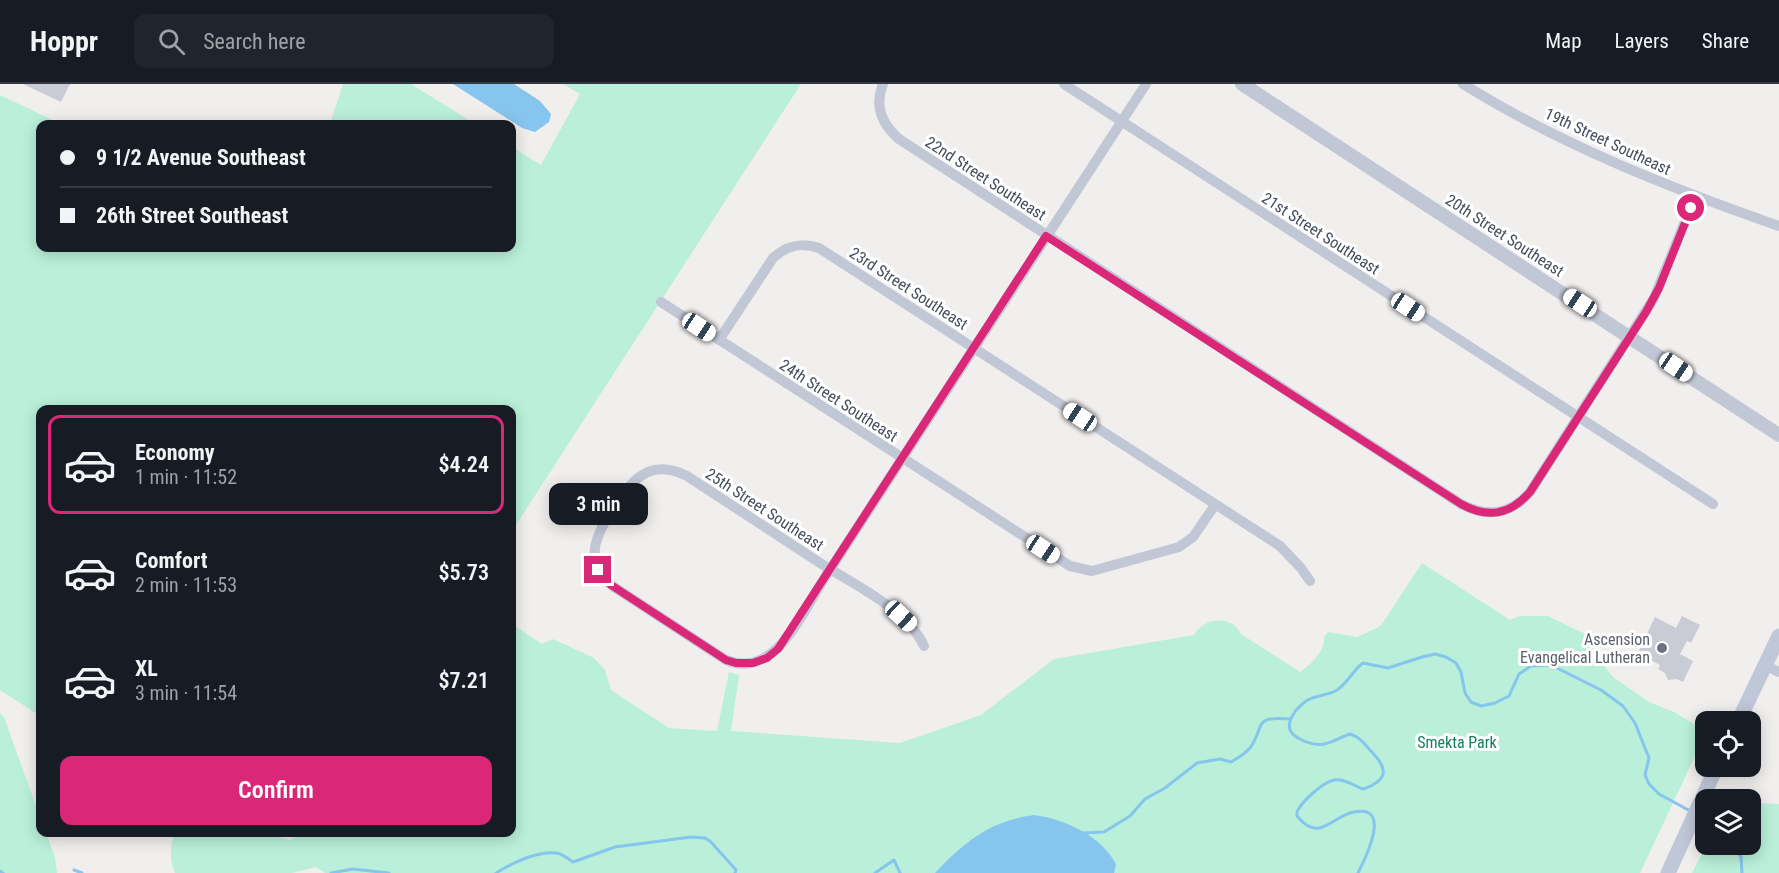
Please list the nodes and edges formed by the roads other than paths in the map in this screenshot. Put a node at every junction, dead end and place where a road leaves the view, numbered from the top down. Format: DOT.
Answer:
graph roads {
  1 [pos="883,84"];
  2 [pos="1064,84"];
  3 [pos="1146,84"];
  4 [pos="1242,84"];
  5 [pos="1462,84"];
  6 [pos="1122,122"];
  7 [pos="1695,197"];
  8 [pos="1779,226"];
  9 [pos="1046,236"];
  10 [pos="661,302"];
  11 [pos="1630,336"];
  12 [pos="718,340"];
  13 [pos="974,348"];
  14 [pos="1578,417"];
  15 [pos="1779,435"];
  16 [pos="902,459"];
  17 [pos="1713,504"];
  18 [pos="1215,505"];
  19 [pos="831,570"];
  20 [pos="1310,581"];
  21 [pos="1779,636"];
  22 [pos="924,646"];
  23 [pos="1772,669"];
  24 [pos="1745,711"];
  25 [pos="1713,777"];
  26 [pos="1668,873"];
  1 -- 9 [label="street, 22nd Street Southeast"];
  2 -- 6 [label="street, 21st Street Southeast"];
  3 -- 6 [label="street"];
  4 -- 11 [label="street, 20th Street Southeast"];
  5 -- 7 [label="street, 19th Street Southeast"];
  6 -- 9 [label="street"];
  6 -- 14 [label="street, 21st Street Southeast"];
  7 -- 8 [label="street, 19th Street Southeast"];
  7 -- 11 [label="street"];
  9 -- 13 [label="street"];
  9 -- 14 [label="street, 22nd Street Southeast"];
  10 -- 12 [label="street, 24th Street Southeast"];
  11 -- 14 [label="street"];
  11 -- 15 [label="street, 20th Street Southeast"];
  12 -- 13 [label="street, 23rd Street Southeast"];
  12 -- 16 [label="street, 24th Street Southeast"];
  13 -- 16 [label="street"];
  13 -- 18 [label="street, 23rd Street Southeast"];
  14 -- 17 [label="street, 21st Street Southeast"];
  16 -- 18 [label="street, 24th Street Southeast"];
  16 -- 19 [label="street"];
  18 -- 20 [label="street, 23rd Street Southeast"];
  19 -- 19 [label="street, 25th Street Southeast"];
  19 -- 22 [label="street, 25th Street Southeast"];
  21 -- 23 [label="main road"];
  23 -- 24 [label="main road"];
  25 -- 26 [label="main road"];
}
